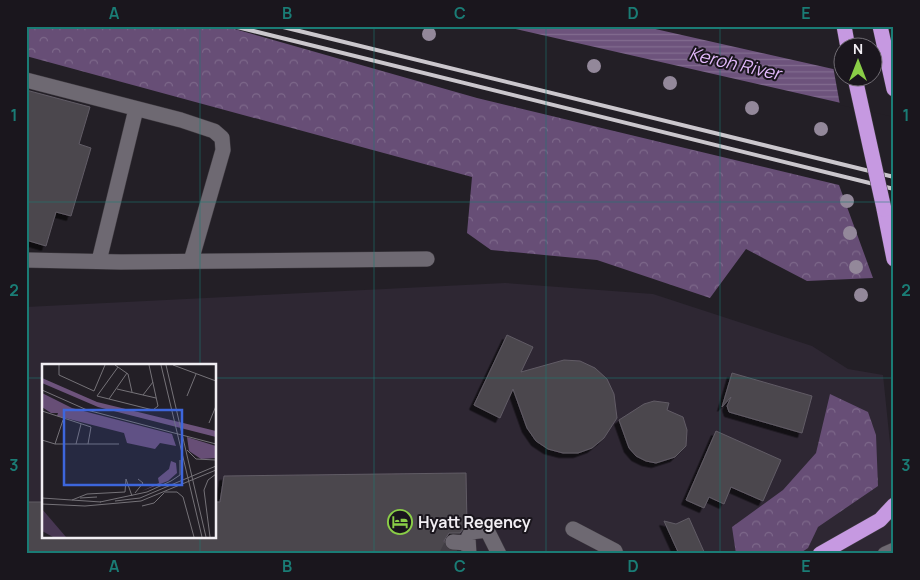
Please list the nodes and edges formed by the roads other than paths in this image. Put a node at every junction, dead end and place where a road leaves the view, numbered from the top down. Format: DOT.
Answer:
graph roads {
  1 [pos="880,26"];
  2 [pos="26,80"];
  3 [pos="857,88"];
  4 [pos="894,90"];
  5 [pos="136,109"];
  6 [pos="427,259"];
  7 [pos="894,259"];
  8 [pos="26,260"];
  9 [pos="99,261"];
  10 [pos="192,261"];
  11 [pos="894,504"];
  12 [pos="573,529"];
  13 [pos="464,546"];
  14 [pos="894,550"];
  15 [pos="499,554"];
  16 [pos="616,554"];
  17 [pos="820,554"];
  18 [pos="885,554"];
  1 -- 4 [label="highway"];
  2 -- 5 [label="street"];
  3 -- 7 [label="highway, bridge"];
  5 -- 9 [label="street"];
  5 -- 10 [label="street"];
  6 -- 10 [label="street"];
  8 -- 9 [label="street"];
  9 -- 10 [label="street"];
  11 -- 17 [label="highway"];
  12 -- 16 [label="street"];
  13 -- 15 [label="street"];
  14 -- 18 [label="street"];
}
